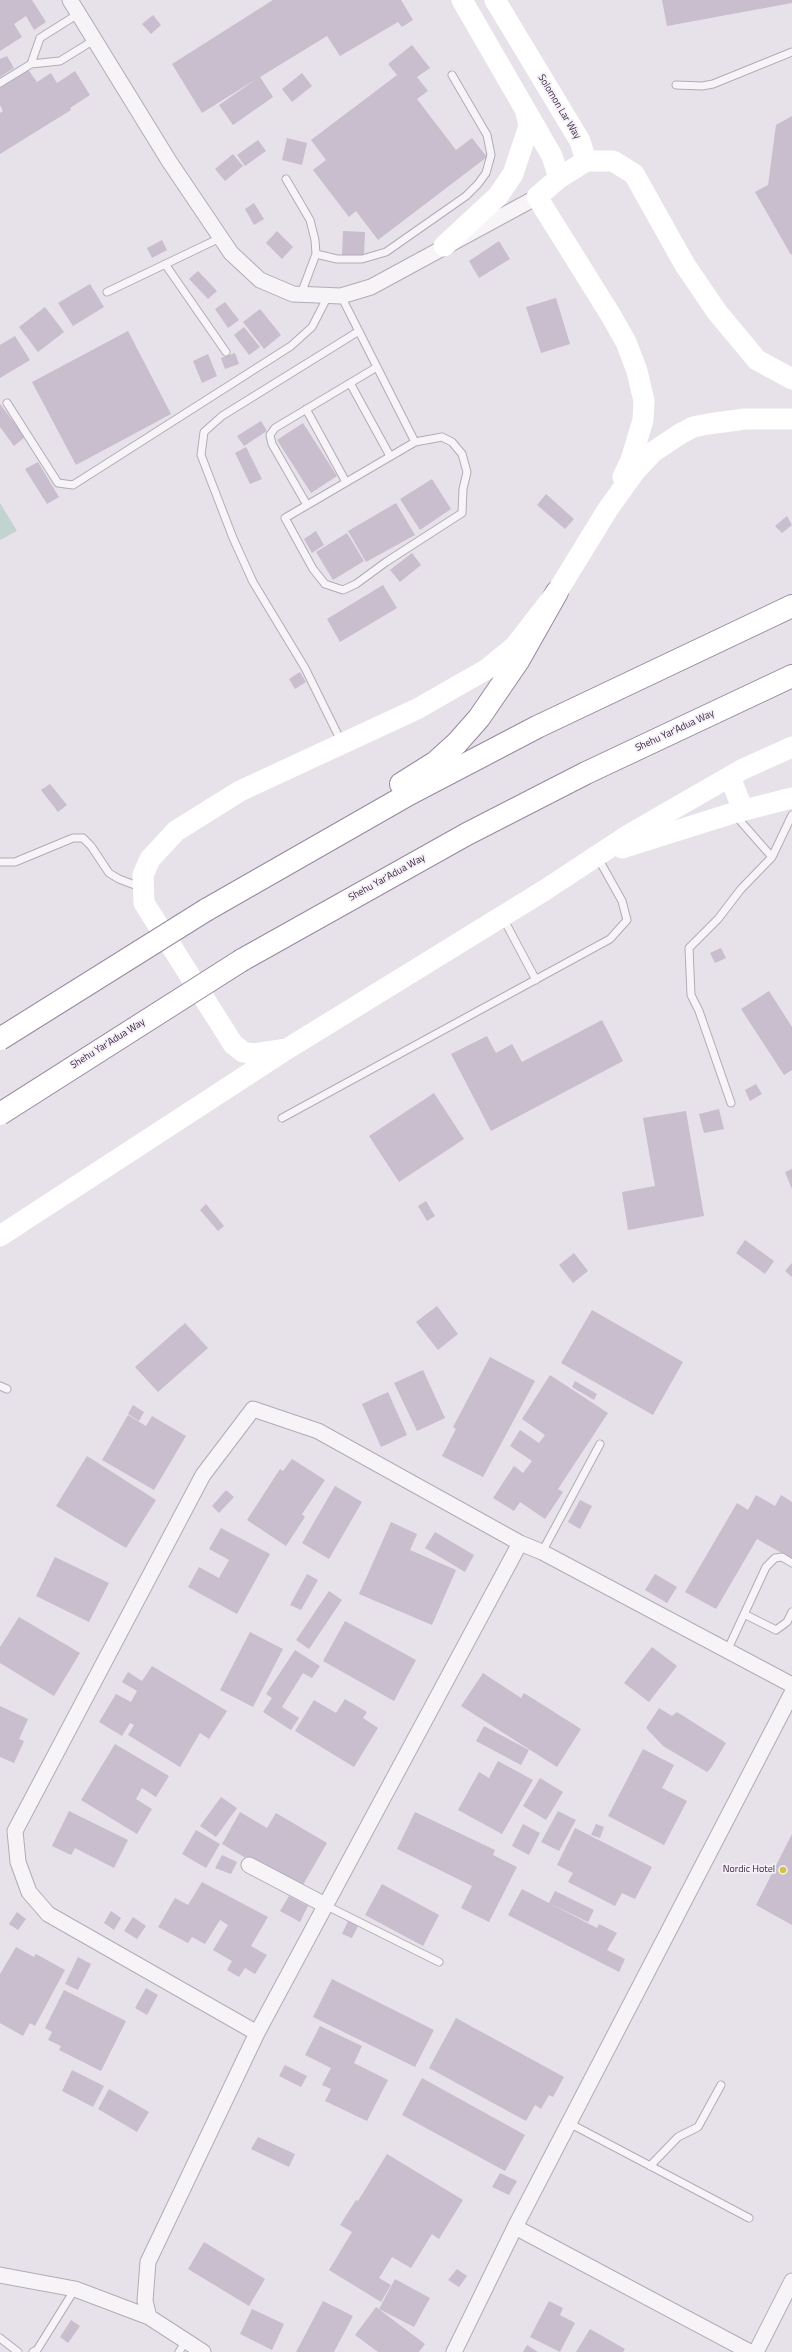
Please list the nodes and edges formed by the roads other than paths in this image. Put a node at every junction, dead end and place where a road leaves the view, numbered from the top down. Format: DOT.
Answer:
graph roads {
  1 [pos="70,0"];
  2 [pos="462,0"];
  3 [pos="495,0"];
  4 [pos="78,14"];
  5 [pos="94,40"];
  6 [pos="792,52"];
  7 [pos="31,64"];
  8 [pos="452,75"];
  9 [pos="0,83"];
  10 [pos="676,85"];
  11 [pos="525,110"];
  12 [pos="583,151"];
  13 [pos="552,156"];
  14 [pos="559,178"];
  15 [pos="286,179"];
  16 [pos="537,196"];
  17 [pos="220,238"];
  18 [pos="444,246"];
  19 [pos="316,254"];
  20 [pos="165,264"];
  21 [pos="107,292"];
  22 [pos="301,294"];
  23 [pos="335,296"];
  24 [pos="359,331"];
  25 [pos="226,352"];
  26 [pos="377,367"];
  27 [pos="792,379"];
  28 [pos="350,383"];
  29 [pos="7,403"];
  30 [pos="306,409"];
  31 [pos="792,419"];
  32 [pos="415,442"];
  33 [pos="390,456"];
  34 [pos="346,482"];
  35 [pos="307,505"];
  36 [pos="608,509"];
  37 [pos="557,592"];
  38 [pos="792,606"];
  39 [pos="792,676"];
  40 [pos="342,743"];
  41 [pos="792,747"];
  42 [pos="730,777"];
  43 [pos="792,798"];
  44 [pos="738,811"];
  45 [pos="792,815"];
  46 [pos="597,856"];
  47 [pos="772,857"];
  48 [pos="294,860"];
  49 [pos="0,862"];
  50 [pos="142,888"];
  51 [pos="502,916"];
  52 [pos="536,980"];
  53 [pos="0,1039"];
  54 [pos="287,1049"];
  55 [pos="731,1103"];
  56 [pos="0,1114"];
  57 [pos="282,1118"];
  58 [pos="0,1236"];
  59 [pos="600,1444"];
  60 [pos="520,1543"];
  61 [pos="542,1552"];
  62 [pos="792,1563"];
  63 [pos="792,1612"];
  64 [pos="744,1614"];
  65 [pos="726,1651"];
  66 [pos="792,1685"];
  67 [pos="792,1693"];
  68 [pos="249,1865"];
  69 [pos="325,1905"];
  70 [pos="439,1962"];
  71 [pos="257,2033"];
  72 [pos="721,2085"];
  73 [pos="569,2123"];
  74 [pos="650,2166"];
  75 [pos="748,2218"];
  76 [pos="515,2227"];
  77 [pos="0,2275"];
  78 [pos="792,2281"];
  79 [pos="75,2289"];
  80 [pos="149,2317"];
  81 [pos="0,2338"];
  82 [pos="182,2347"];
  83 [pos="18,2352"];
  84 [pos="33,2352"];
  85 [pos="203,2352"];
  86 [pos="454,2352"];
  87 [pos="750,2352"];
  88 [pos="756,2352"];
  1 -- 4 [label="street"];
  2 -- 11 [label="street"];
  3 -- 12 [label="street, Solomon Lar Way"];
  4 -- 5 [label="street"];
  4 -- 7 [label="lane"];
  5 -- 7 [label="lane"];
  5 -- 17 [label="street"];
  6 -- 10 [label="lane"];
  7 -- 9 [label="lane"];
  8 -- 19 [label="lane"];
  11 -- 13 [label="street"];
  11 -- 18 [label="street"];
  12 -- 13 [label="street"];
  12 -- 14 [label="street"];
  12 -- 27 [label="street"];
  13 -- 14 [label="street"];
  14 -- 16 [label="street"];
  15 -- 19 [label="lane"];
  16 -- 18 [label="street"];
  16 -- 36 [label="street"];
  17 -- 20 [label="lane"];
  17 -- 22 [label="street"];
  18 -- 23 [label="street"];
  19 -- 22 [label="lane"];
  20 -- 21 [label="lane"];
  20 -- 25 [label="lane"];
  22 -- 23 [label="street"];
  23 -- 24 [label="lane"];
  23 -- 29 [label="lane"];
  24 -- 26 [label="lane"];
  24 -- 40 [label="lane"];
  26 -- 28 [label="lane"];
  26 -- 32 [label="lane"];
  28 -- 30 [label="lane"];
  28 -- 33 [label="lane"];
  30 -- 34 [label="lane"];
  30 -- 35 [label="lane"];
  31 -- 36 [label="street"];
  32 -- 33 [label="lane"];
  32 -- 35 [label="lane"];
  33 -- 34 [label="lane"];
  34 -- 35 [label="lane"];
  36 -- 37 [label="street"];
  37 -- 40 [label="street"];
  37 -- 48 [label="highway"];
  38 -- 48 [label="highway"];
  39 -- 56 [label="highway, Shehu Yar'Adua Way, bridge"];
  40 -- 50 [label="street"];
  41 -- 42 [label="street"];
  42 -- 44 [label="street"];
  42 -- 46 [label="street"];
  43 -- 44 [label="street"];
  44 -- 46 [label="street"];
  44 -- 47 [label="lane"];
  45 -- 47 [label="lane"];
  46 -- 51 [label="street"];
  46 -- 52 [label="lane"];
  47 -- 55 [label="lane"];
  48 -- 53 [label="highway, bridge"];
  49 -- 50 [label="lane"];
  50 -- 54 [label="street"];
  51 -- 52 [label="lane"];
  51 -- 54 [label="street"];
  52 -- 57 [label="lane"];
  54 -- 58 [label="street"];
  59 -- 61 [label="lane"];
  60 -- 61 [label="street"];
  60 -- 69 [label="street"];
  60 -- 71 [label="street"];
  61 -- 65 [label="street"];
  62 -- 64 [label="lane"];
  63 -- 64 [label="lane"];
  64 -- 65 [label="lane"];
  65 -- 66 [label="street"];
  67 -- 73 [label="street"];
  68 -- 69 [label="street"];
  69 -- 70 [label="lane"];
  69 -- 71 [label="street"];
  71 -- 80 [label="street"];
  72 -- 74 [label="lane"];
  73 -- 74 [label="lane"];
  73 -- 76 [label="street"];
  74 -- 75 [label="lane"];
  76 -- 86 [label="street"];
  76 -- 87 [label="street"];
  77 -- 79 [label="street"];
  78 -- 88 [label="street"];
  79 -- 80 [label="street"];
  79 -- 84 [label="lane"];
  80 -- 82 [label="street"];
  81 -- 83 [label="lane"];
  82 -- 85 [label="street"];
}
